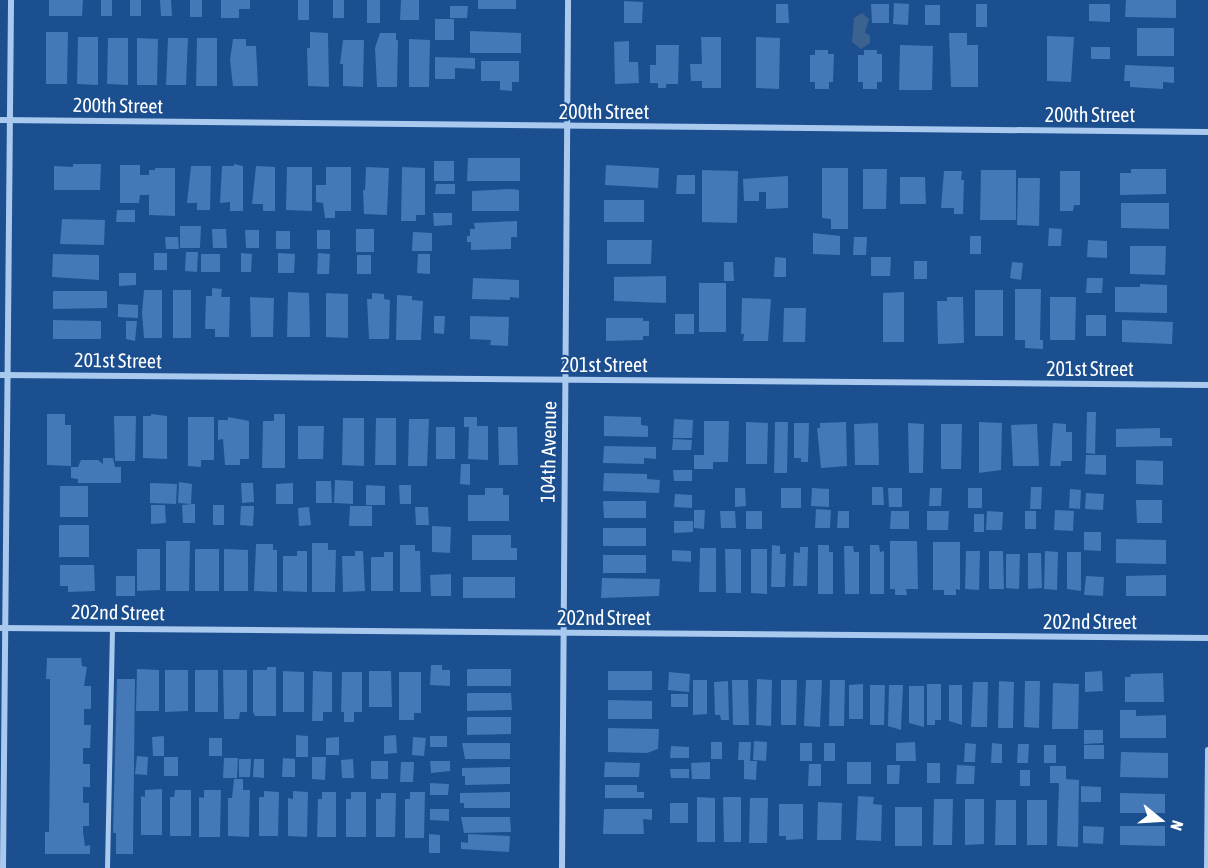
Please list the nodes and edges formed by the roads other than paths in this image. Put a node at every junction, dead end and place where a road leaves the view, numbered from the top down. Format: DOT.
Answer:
graph roads {
  1 [pos="11,0"];
  2 [pos="568,0"];
  3 [pos="0,120"];
  4 [pos="11,120"];
  5 [pos="568,127"];
  6 [pos="1208,132"];
  7 [pos="0,375"];
  8 [pos="9,375"];
  9 [pos="565,380"];
  10 [pos="1208,385"];
  11 [pos="3,628"];
  12 [pos="112,629"];
  13 [pos="563,634"];
  14 [pos="1208,638"];
  15 [pos="1208,750"];
  16 [pos="3,868"];
  17 [pos="107,868"];
  18 [pos="562,868"];
  19 [pos="1207,868"];
  1 -- 4 [label="street"];
  2 -- 5 [label="street, 104th Avenue"];
  3 -- 4 [label="street, 200th Street"];
  4 -- 5 [label="street, 200th Street"];
  4 -- 8 [label="street"];
  5 -- 6 [label="street, 200th Street"];
  5 -- 9 [label="street, 104th Avenue"];
  7 -- 8 [label="street, 201st Street"];
  8 -- 9 [label="street, 201st Street"];
  8 -- 11 [label="street"];
  9 -- 10 [label="street, 201st Street"];
  9 -- 13 [label="street, 104th Avenue"];
  11 -- 12 [label="street, 202nd Street"];
  11 -- 16 [label="street"];
  12 -- 13 [label="street, 202nd Street"];
  12 -- 17 [label="lane"];
  13 -- 14 [label="street, 202nd Street"];
  13 -- 18 [label="street, 104th Avenue"];
  15 -- 19 [label="street"];
}
